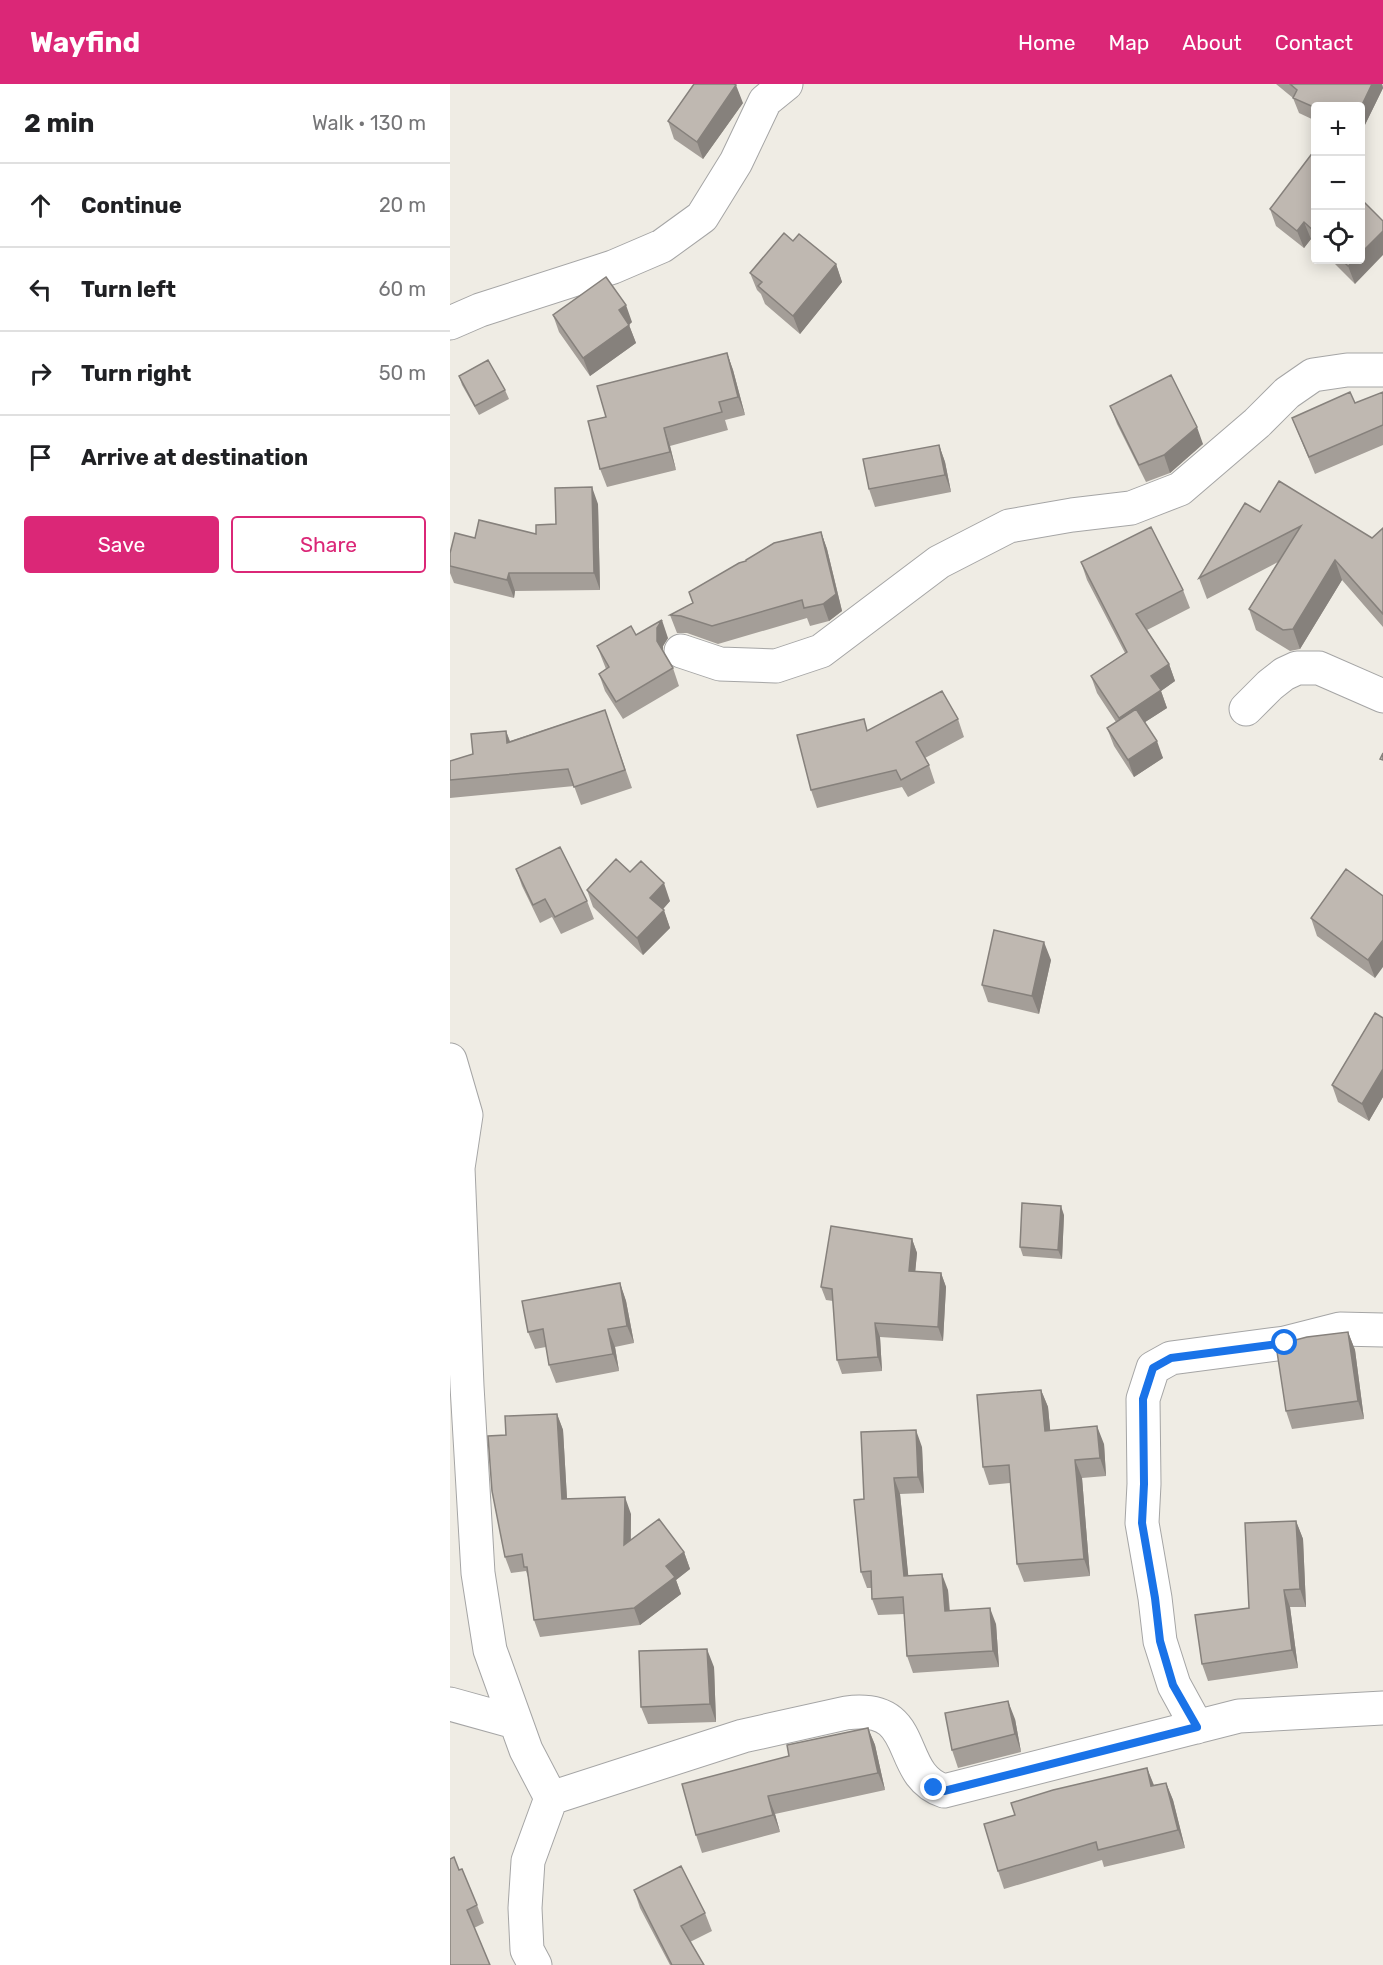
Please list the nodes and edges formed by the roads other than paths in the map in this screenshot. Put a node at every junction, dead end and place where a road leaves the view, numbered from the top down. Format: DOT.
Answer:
graph roads {
  1 [pos="786,84"];
  2 [pos="450,322"];
  3 [pos="1383,370"];
  4 [pos="681,651"];
  5 [pos="1383,696"];
  6 [pos="1246,709"];
  7 [pos="450,1060"];
  8 [pos="1383,1330"];
  9 [pos="450,1704"];
  10 [pos="1383,1708"];
  11 [pos="515,1722"];
  12 [pos="1197,1727"];
  13 [pos="550,1798"];
  14 [pos="535,1965"];
  1 -- 2 [label="street"];
  3 -- 4 [label="street"];
  5 -- 6 [label="street"];
  7 -- 11 [label="street"];
  8 -- 12 [label="street"];
  9 -- 11 [label="street"];
  10 -- 12 [label="street"];
  11 -- 13 [label="street"];
  12 -- 13 [label="street"];
  13 -- 14 [label="street"];
}
